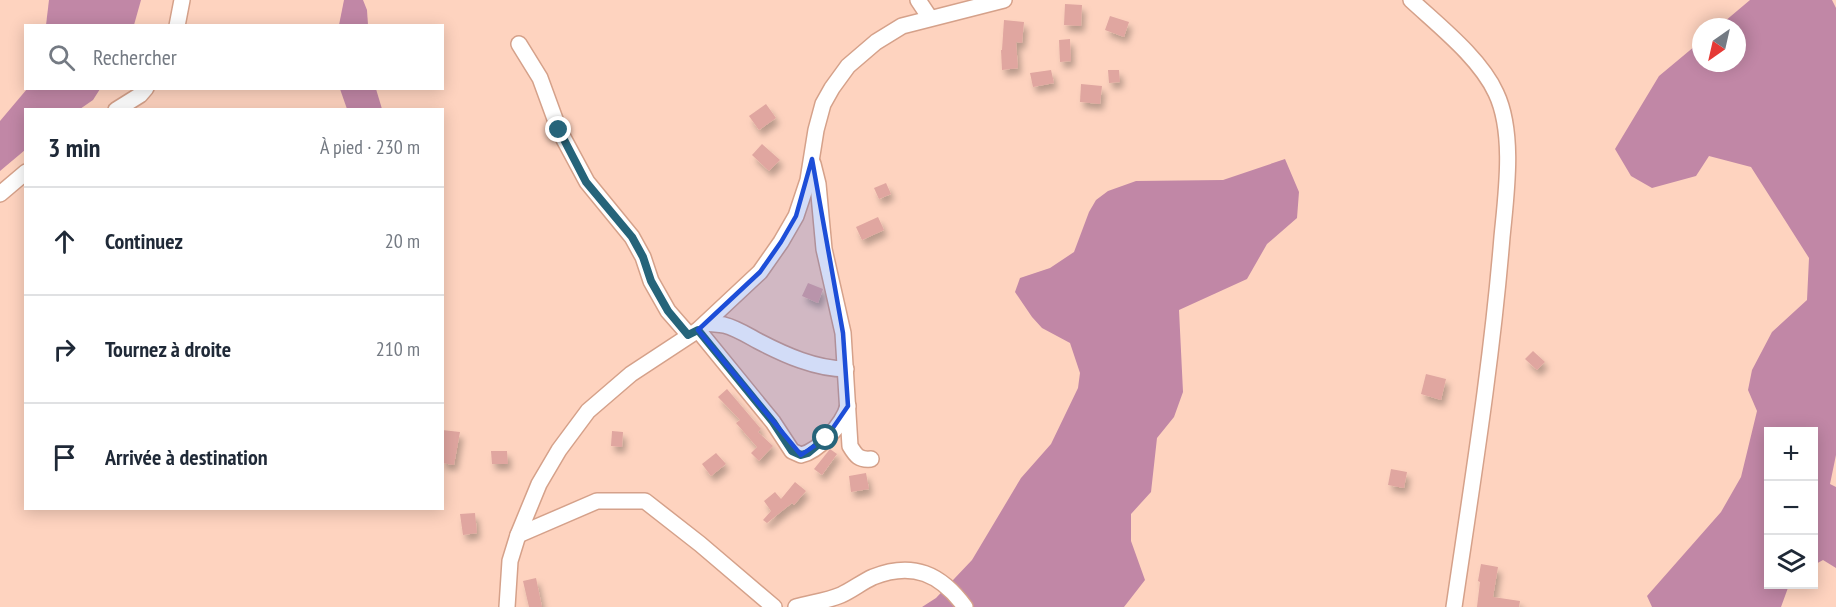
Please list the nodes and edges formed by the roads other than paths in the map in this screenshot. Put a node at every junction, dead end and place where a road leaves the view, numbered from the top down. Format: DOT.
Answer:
graph roads {
  1 [pos="182,0"];
  2 [pos="918,0"];
  3 [pos="1004,0"];
  4 [pos="1411,0"];
  5 [pos="930,18"];
  6 [pos="177,24"];
  7 [pos="519,44"];
  8 [pos="144,90"];
  9 [pos="119,108"];
  10 [pos="812,159"];
  11 [pos="24,174"];
  12 [pos="0,194"];
  13 [pos="697,329"];
  14 [pos="846,369"];
  15 [pos="848,406"];
  16 [pos="871,459"];
  17 [pos="518,535"];
  18 [pos="507,607"];
  19 [pos="774,607"];
  20 [pos="796,607"];
  21 [pos="965,607"];
  22 [pos="1454,607"];
  1 -- 6 [label="street"];
  2 -- 5 [label="street"];
  3 -- 5 [label="street"];
  4 -- 22 [label="street"];
  5 -- 10 [label="street"];
  7 -- 13 [label="street"];
  8 -- 9 [label="street"];
  10 -- 13 [label="street"];
  10 -- 14 [label="street"];
  11 -- 12 [label="street"];
  13 -- 14 [label="street"];
  13 -- 15 [label="street"];
  13 -- 17 [label="street"];
  14 -- 15 [label="street"];
  15 -- 16 [label="street"];
  17 -- 18 [label="street"];
  17 -- 19 [label="street"];
  20 -- 21 [label="street"];
}
